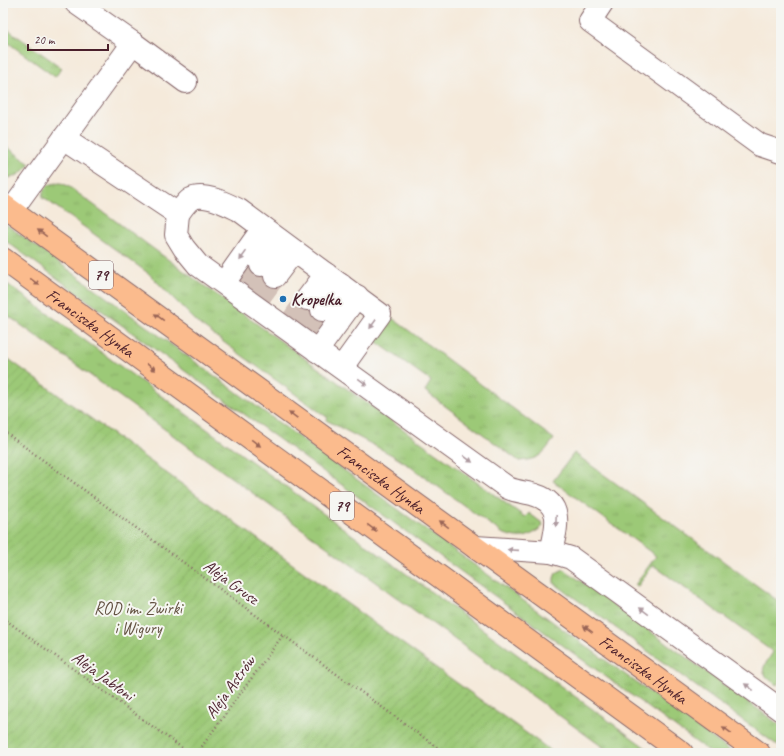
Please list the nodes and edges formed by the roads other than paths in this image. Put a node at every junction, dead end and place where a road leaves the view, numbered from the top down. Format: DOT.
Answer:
graph roads {
  1 [pos="76,3"];
  2 [pos="602,3"];
  3 [pos="133,43"];
  4 [pos="186,82"];
  5 [pos="64,138"];
  6 [pos="781,152"];
  7 [pos="7,208"];
  8 [pos="178,214"];
  9 [pos="279,240"];
  10 [pos="3,259"];
  11 [pos="268,271"];
  12 [pos="341,285"];
  13 [pos="244,294"];
  14 [pos="315,305"];
  15 [pos="300,334"];
  16 [pos="342,368"];
  17 [pos="476,547"];
  18 [pos="552,552"];
  19 [pos="781,710"];
  20 [pos="682,753"];
  21 [pos="759,753"];
  1 -- 3 [label="lane"];
  2 -- 6 [label="lane"];
  3 -- 4 [label="lane"];
  3 -- 5 [label="lane"];
  5 -- 7 [label="lane"];
  5 -- 8 [label="lane"];
  17 -- 7 [label="main road, Franciszka Hynka / 79, one-way"];
  8 -- 9 [label="lane"];
  8 -- 13 [label="lane"];
  9 -- 11 [label="lane"];
  9 -- 12 [label="lane"];
  9 -- 13 [label="lane, one-way"];
  10 -- 20 [label="main road, Franciszka Hynka / 79, one-way"];
  12 -- 14 [label="lane"];
  12 -- 15 [label="lane"];
  12 -- 16 [label="lane, one-way"];
  13 -- 15 [label="lane"];
  15 -- 16 [label="lane"];
  16 -- 18 [label="lane, one-way"];
  18 -- 17 [label="lane, one-way"];
  21 -- 17 [label="main road, Franciszka Hynka / 79, one-way"];
  19 -- 18 [label="lane, one-way"];
}
